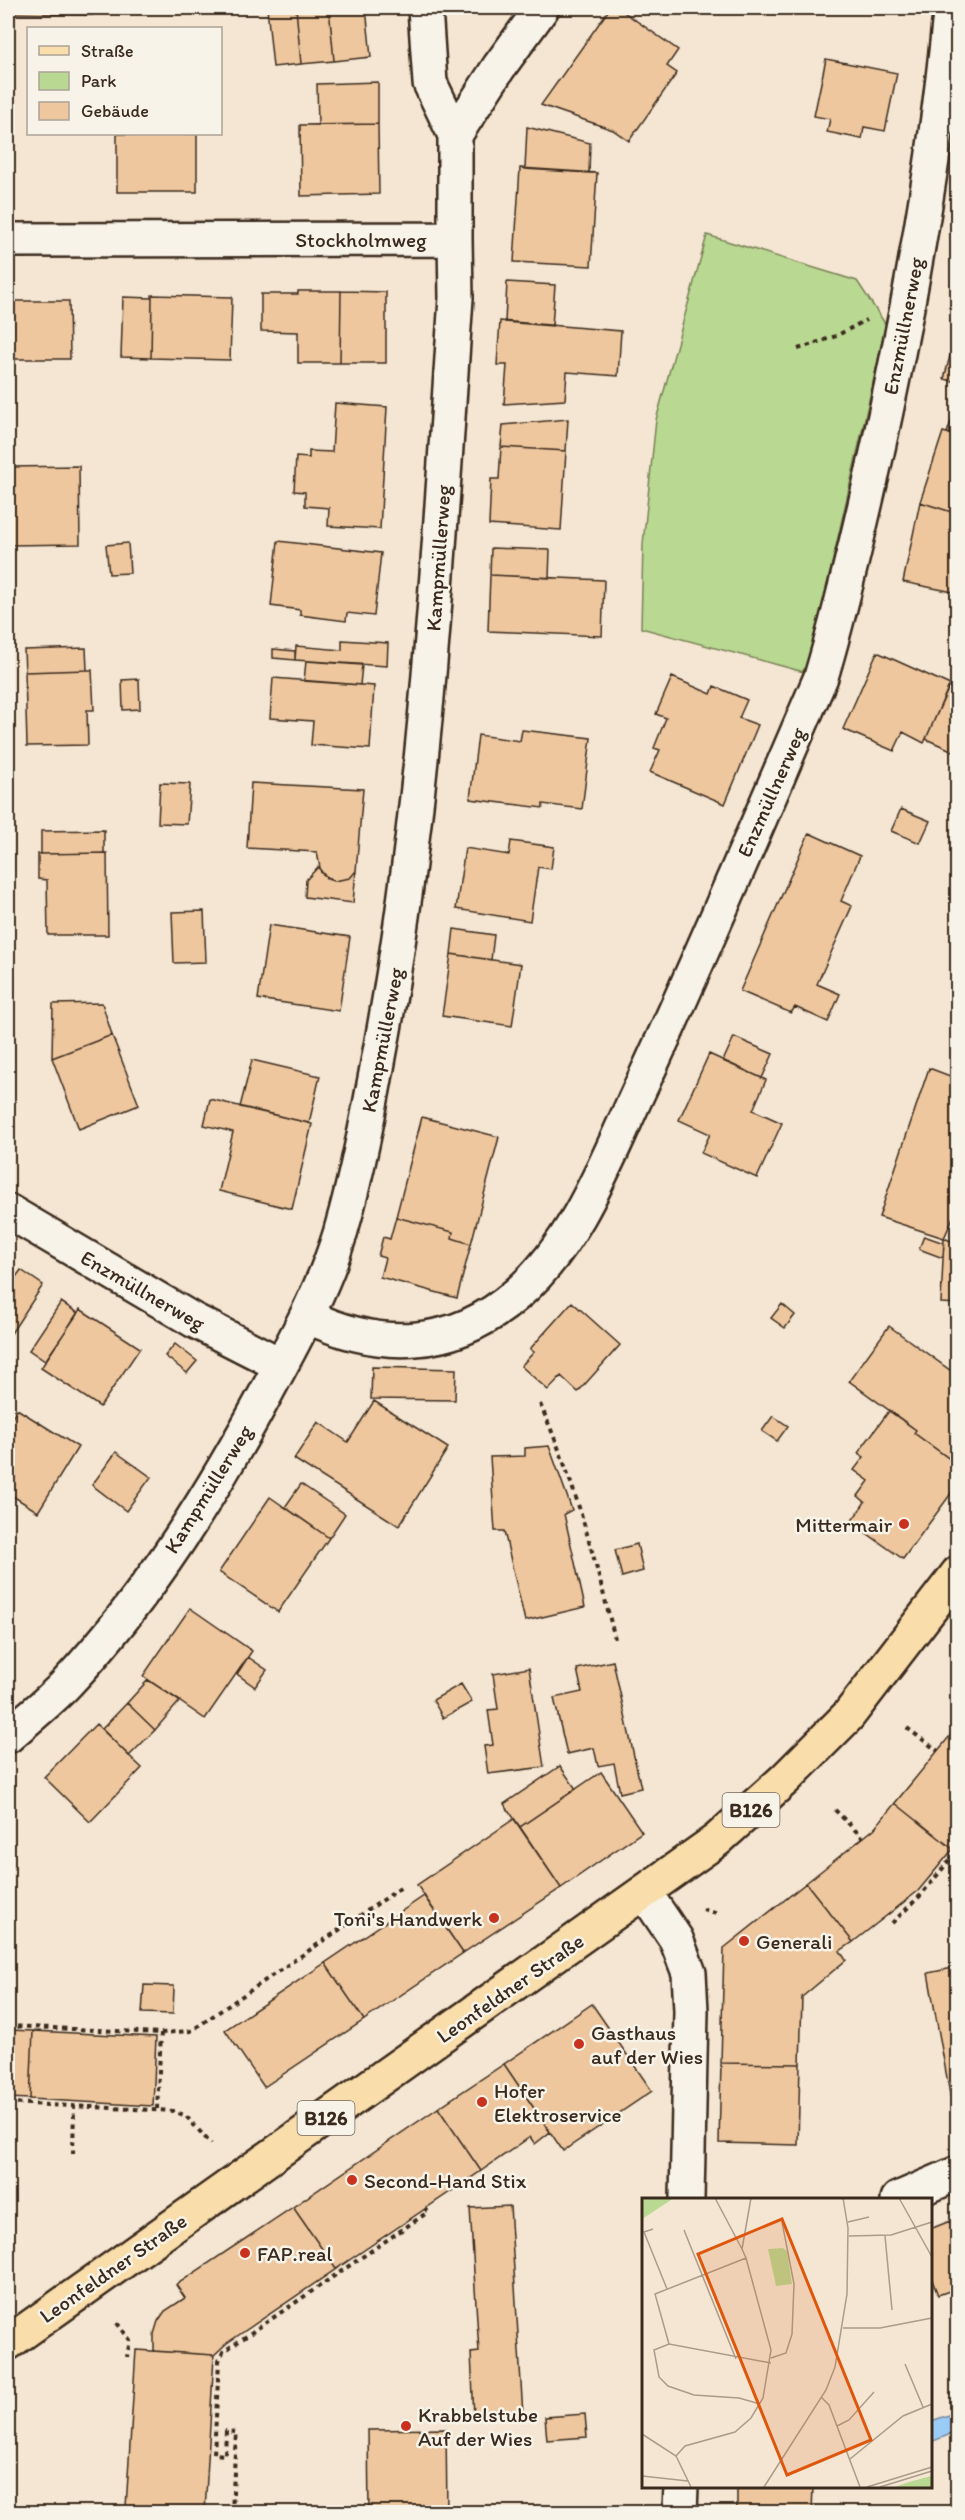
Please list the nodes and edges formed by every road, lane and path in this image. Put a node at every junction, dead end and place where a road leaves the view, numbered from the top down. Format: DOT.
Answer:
graph roads {
  1 [pos="425,8"];
  2 [pos="542,8"];
  3 [pos="950,23"];
  4 [pos="455,135"];
  5 [pos="455,239"];
  6 [pos="8,240"];
  7 [pos="910,301"];
  8 [pos="798,349"];
  9 [pos="8,1211"];
  10 [pos="307,1317"];
  11 [pos="281,1365"];
  12 [pos="540,1404"];
  13 [pos="957,1573"];
  14 [pos="615,1639"];
  15 [pos="11,1726"];
  16 [pos="907,1728"];
  17 [pos="938,1750"];
  18 [pos="835,1810"];
  19 [pos="863,1838"];
  20 [pos="957,1850"];
  21 [pos="952,1857"];
  22 [pos="957,1862"];
  23 [pos="402,1887"];
  24 [pos="645,1893"];
  25 [pos="892,1923"];
  26 [pos="8,2026"];
  27 [pos="161,2033"];
  28 [pos="8,2103"];
  29 [pos="74,2106"];
  30 [pos="157,2109"];
  31 [pos="211,2144"];
  32 [pos="72,2154"];
  33 [pos="957,2173"];
  34 [pos="687,2198"];
  35 [pos="900,2198"];
  36 [pos="425,2208"];
  37 [pos="117,2323"];
  38 [pos="8,2343"];
  39 [pos="127,2357"];
  40 [pos="681,2487"];
  41 [pos="232,2512"];
  42 [pos="680,2512"];
  1 -- 4 [label="street"];
  2 -- 4 [label="street"];
  3 -- 7 [label="street, Enzmüllnerweg"];
  4 -- 5 [label="street, Stockholmweg"];
  5 -- 6 [label="street, Stockholmweg"];
  5 -- 10 [label="street, Kampmüllerweg"];
  7 -- 8 [label="path"];
  7 -- 10 [label="street, Enzmüllnerweg"];
  9 -- 11 [label="street, Enzmüllnerweg"];
  10 -- 11 [label="street, Kampmüllerweg"];
  11 -- 15 [label="street, Kampmüllerweg"];
  12 -- 14 [label="path"];
  13 -- 24 [label="main road, Leonfeldner Straße / B126"];
  16 -- 17 [label="path"];
  18 -- 19 [label="path"];
  20 -- 21 [label="path"];
  21 -- 22 [label="path"];
  21 -- 25 [label="path"];
  23 -- 27 [label="path"];
  24 -- 34 [label="street"];
  24 -- 38 [label="main road, Leonfeldner Straße / B126"];
  26 -- 27 [label="path"];
  27 -- 30 [label="path"];
  28 -- 29 [label="path"];
  29 -- 30 [label="path"];
  29 -- 32 [label="path"];
  30 -- 31 [label="path"];
  33 -- 35 [label="street"];
  36 -- 41 [label="path"];
  37 -- 39 [label="path"];
  40 -- 42 [label="street"];
}
